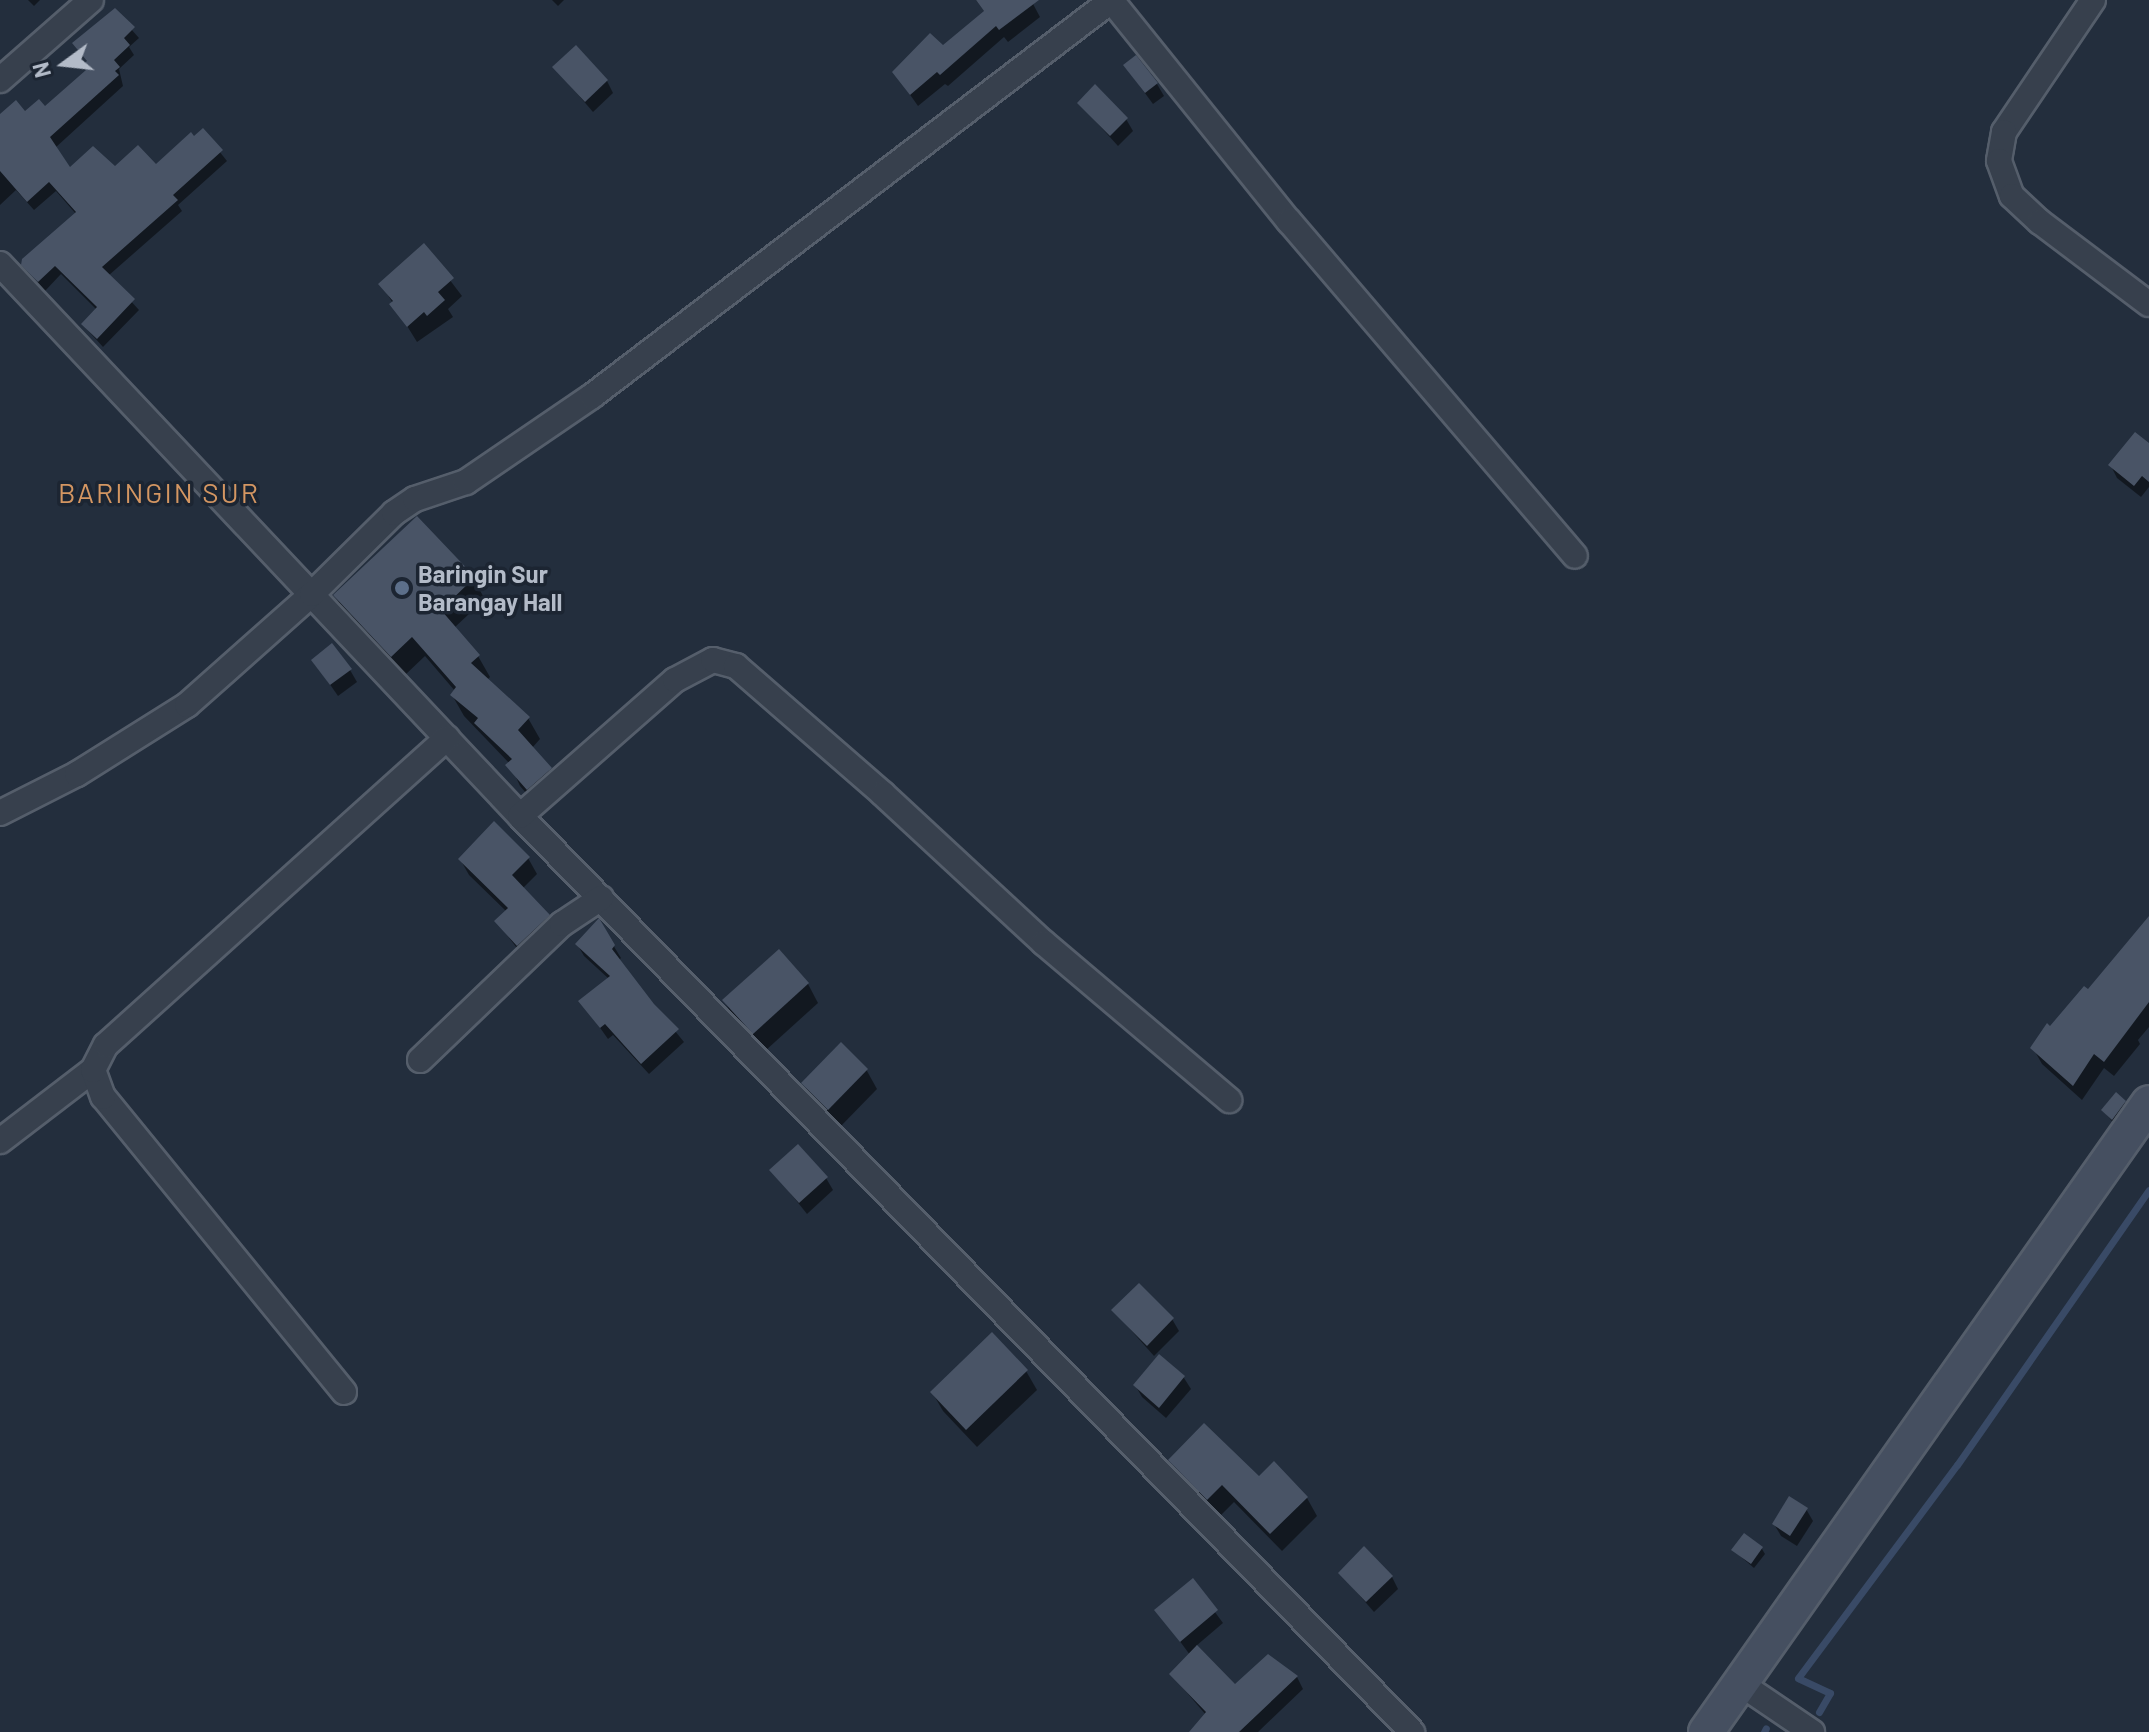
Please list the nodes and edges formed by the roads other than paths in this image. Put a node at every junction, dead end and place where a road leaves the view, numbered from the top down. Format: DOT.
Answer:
graph roads {
  1 [pos="91,0"];
  2 [pos="1111,0"];
  3 [pos="2093,0"];
  4 [pos="0,80"];
  5 [pos="0,264"];
  6 [pos="2149,304"];
  7 [pos="1575,556"];
  8 [pos="312,594"];
  9 [pos="447,738"];
  10 [pos="0,813"];
  11 [pos="520,816"];
  12 [pos="601,898"];
  13 [pos="420,1060"];
  14 [pos="93,1070"];
  15 [pos="1229,1100"];
  16 [pos="2149,1103"];
  17 [pos="0,1141"];
  18 [pos="344,1392"];
  19 [pos="1741,1684"];
  20 [pos="1412,1732"];
  21 [pos="1706,1732"];
  22 [pos="1812,1732"];
  1 -- 4 [label="street"];
  2 -- 7 [label="street"];
  2 -- 8 [label="street"];
  3 -- 6 [label="street"];
  5 -- 8 [label="street"];
  8 -- 9 [label="street"];
  8 -- 10 [label="street"];
  9 -- 11 [label="street"];
  9 -- 14 [label="street"];
  11 -- 12 [label="street"];
  11 -- 15 [label="street"];
  12 -- 13 [label="street"];
  12 -- 20 [label="street"];
  14 -- 17 [label="street"];
  14 -- 18 [label="street"];
  16 -- 19 [label="street"];
  19 -- 21 [label="street"];
  19 -- 22 [label="street"];
}
